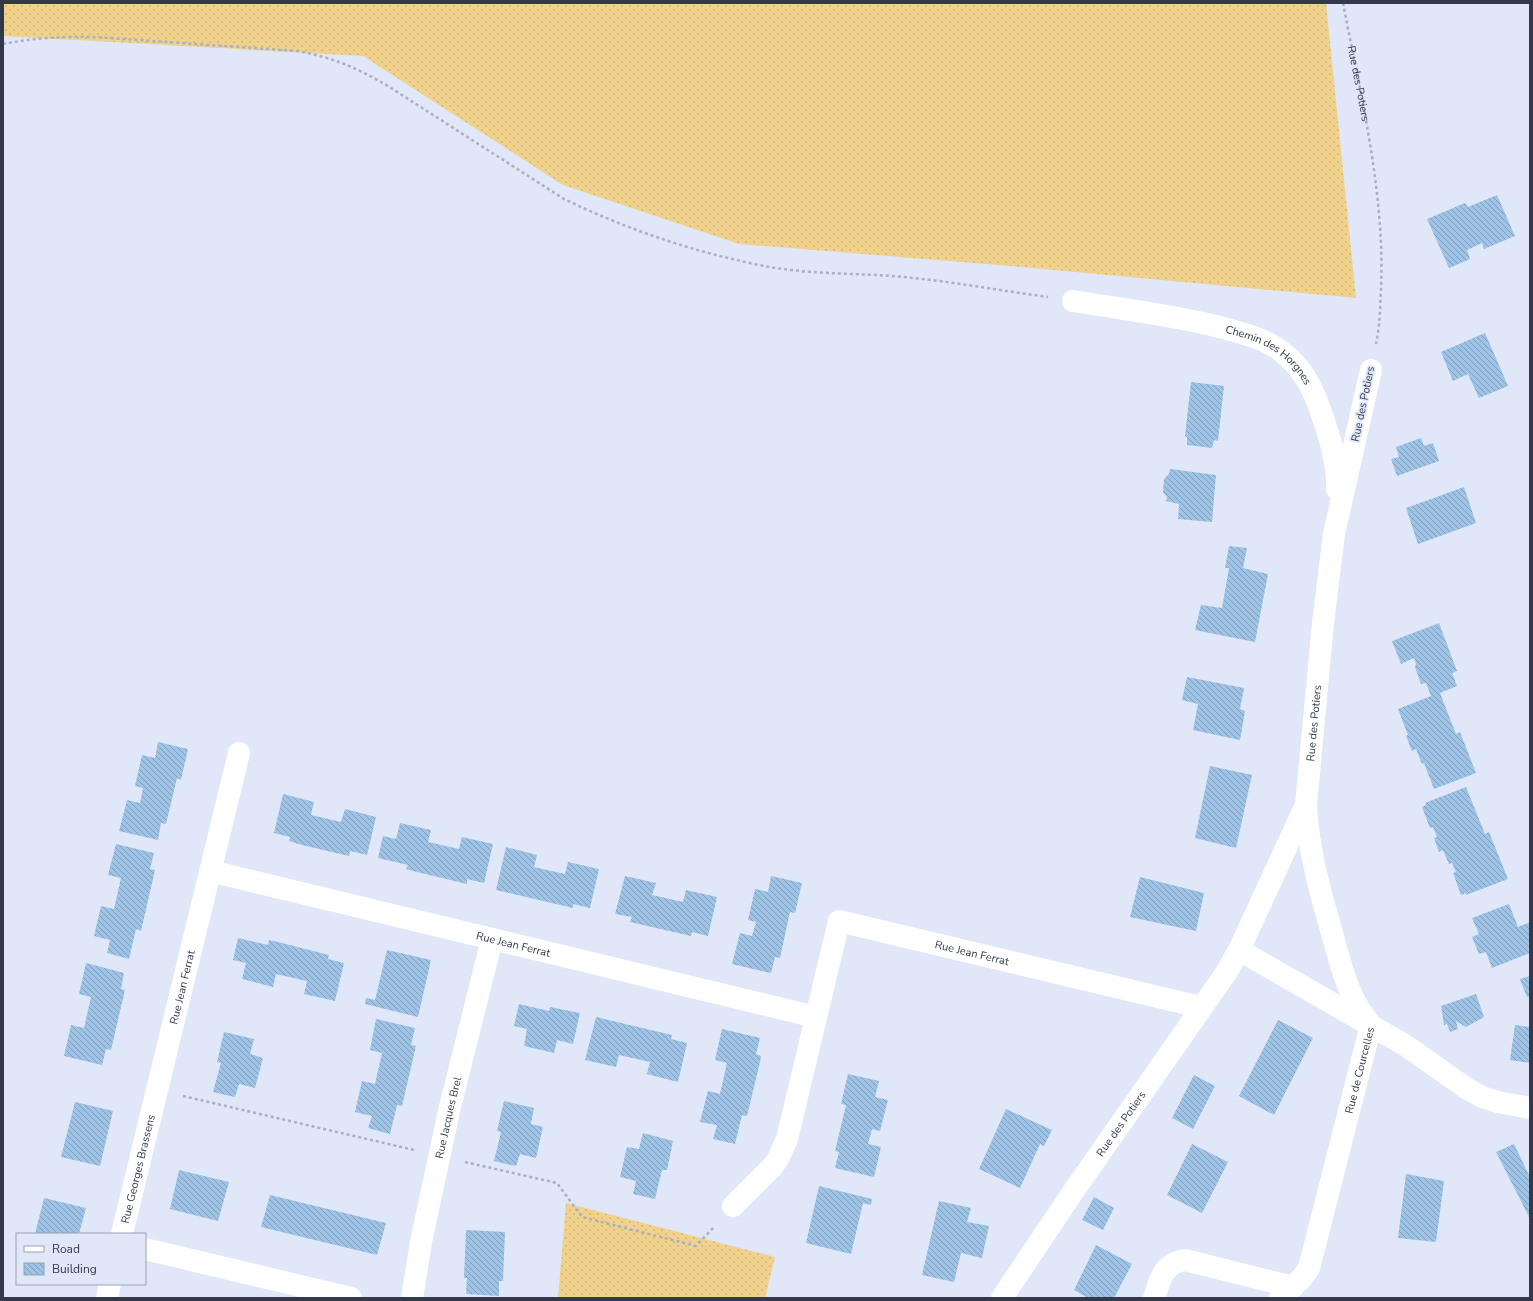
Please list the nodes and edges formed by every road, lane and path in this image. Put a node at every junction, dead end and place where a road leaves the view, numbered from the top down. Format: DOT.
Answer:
graph roads {
  1 [pos="1343,3"];
  2 [pos="3,44"];
  3 [pos="1073,301"];
  4 [pos="1371,370"];
  5 [pos="1334,534"];
  6 [pos="238,752"];
  7 [pos="1306,805"];
  8 [pos="210,871"];
  9 [pos="492,939"];
  10 [pos="1239,950"];
  11 [pos="1200,1007"];
  12 [pos="816,1017"];
  13 [pos="1371,1024"];
  14 [pos="154,1103"];
  15 [pos="1530,1108"];
  16 [pos="734,1206"];
  17 [pos="122,1233"];
  18 [pos="146,1249"];
  19 [pos="110,1285"];
  20 [pos="1287,1293"];
  21 [pos="106,1298"];
  22 [pos="351,1298"];
  23 [pos="412,1298"];
  24 [pos="1002,1298"];
  25 [pos="1154,1298"];
  1 -- 4 [label="path, Rue des Potiers"];
  2 -- 3 [label="path"];
  3 -- 5 [label="street, Chemin des Horgnes"];
  4 -- 5 [label="street, Rue des Potiers"];
  5 -- 7 [label="street, Rue des Potiers"];
  6 -- 8 [label="street, Rue Jean Ferrat"];
  7 -- 10 [label="street, Rue des Potiers"];
  7 -- 13 [label="street, Rue des Potiers"];
  8 -- 9 [label="street, Rue Jean Ferrat"];
  8 -- 14 [label="street, Rue Jean Ferrat"];
  9 -- 12 [label="street, Rue Jean Ferrat"];
  9 -- 23 [label="street, Rue Jacques Brel"];
  10 -- 11 [label="street, Rue des Potiers"];
  10 -- 13 [label="street"];
  11 -- 12 [label="street, Rue Jean Ferrat"];
  11 -- 24 [label="street, Rue des Potiers"];
  12 -- 16 [label="street, Rue Jean Ferrat"];
  13 -- 15 [label="street, Rue de Courcelles"];
  13 -- 20 [label="street, Rue de Courcelles"];
  14 -- 17 [label="street, Rue Georges Brassens"];
  18 -- 22 [label="street"];
  19 -- 21 [label="street"];
  20 -- 25 [label="street, Rue de Courcelles"];
}
